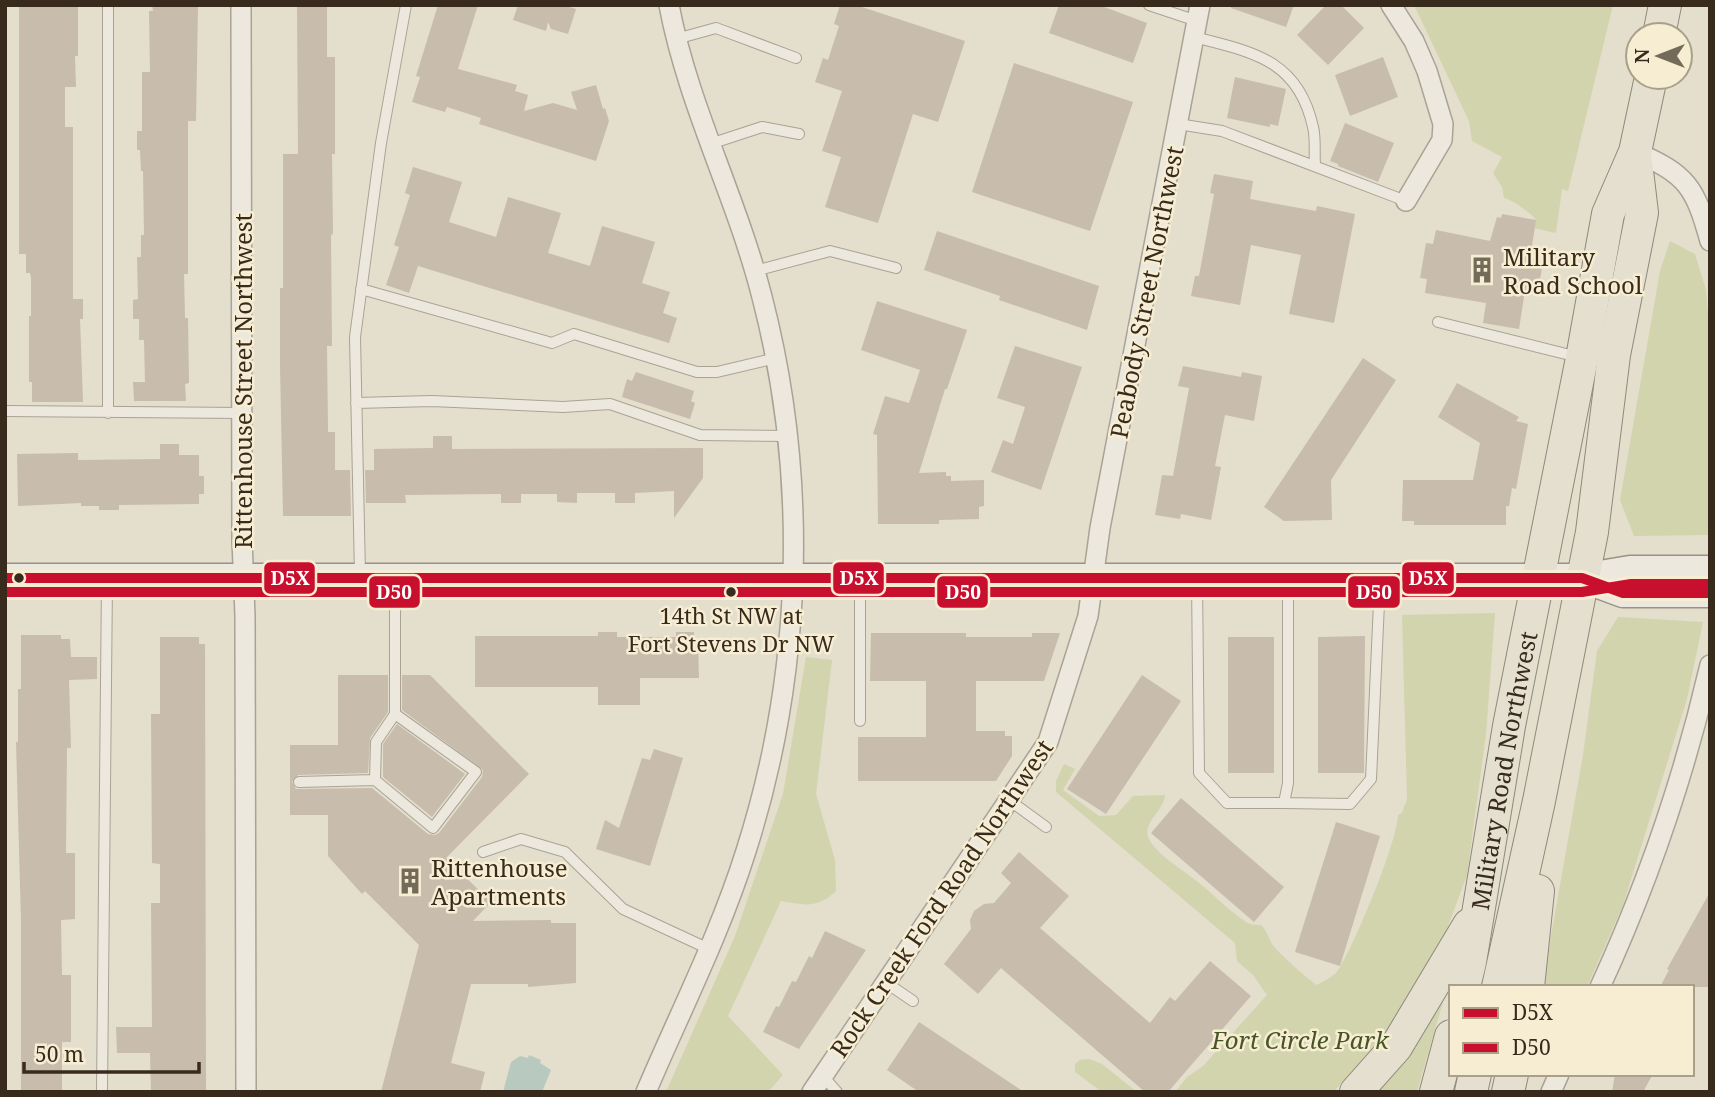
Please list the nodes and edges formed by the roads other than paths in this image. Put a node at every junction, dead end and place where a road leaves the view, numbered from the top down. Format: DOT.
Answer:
graph roads {
  1 [pos="108,5"];
  2 [pos="241,5"];
  3 [pos="406,5"];
  4 [pos="669,5"];
  5 [pos="1149,5"];
  6 [pos="1391,5"];
  7 [pos="1197,21"];
  8 [pos="676,39"];
  9 [pos="796,58"];
  10 [pos="1648,91"];
  11 [pos="1178,124"];
  12 [pos="799,134"];
  13 [pos="709,144"];
  14 [pos="1635,152"];
  15 [pos="1315,165"];
  16 [pos="1406,201"];
  17 [pos="1710,241"];
  18 [pos="896,268"];
  19 [pos="755,271"];
  20 [pos="361,289"];
  21 [pos="1438,322"];
  22 [pos="776,358"];
  23 [pos="1582,358"];
  24 [pos="356,402"];
  25 [pos="5,411"];
  26 [pos="108,413"];
  27 [pos="242,413"];
  28 [pos="788,436"];
  29 [pos="1710,570"];
  30 [pos="5,578"];
  31 [pos="107,578"];
  32 [pos="243,578"];
  33 [pos="360,578"];
  34 [pos="395,578"];
  35 [pos="793,578"];
  36 [pos="859,578"];
  37 [pos="1094,578"];
  38 [pos="1197,578"];
  39 [pos="1288,578"];
  40 [pos="1380,578"];
  41 [pos="1538,578"];
  42 [pos="1582,578"];
  43 [pos="1710,593"];
  44 [pos="1710,665"];
  45 [pos="395,714"];
  46 [pos="860,721"];
  47 [pos="1553,729"];
  48 [pos="375,780"];
  49 [pos="299,782"];
  50 [pos="1009,800"];
  51 [pos="1284,803"];
  52 [pos="1046,827"];
  53 [pos="483,852"];
  54 [pos="1483,888"];
  55 [pos="709,949"];
  56 [pos="885,981"];
  57 [pos="1464,985"];
  58 [pos="1498,985"];
  59 [pos="1528,985"];
  60 [pos="1601,985"];
  61 [pos="913,1001"];
  62 [pos="1449,1043"];
  63 [pos="1558,1076"];
  64 [pos="818,1084"];
  65 [pos="102,1092"];
  66 [pos="246,1092"];
  67 [pos="646,1092"];
  68 [pos="838,1092"];
  69 [pos="1356,1092"];
  70 [pos="1436,1092"];
  71 [pos="1551,1092"];
  1 -- 26 [label="lane"];
  2 -- 27 [label="street, Rittenhouse Street Northwest"];
  3 -- 20 [label="lane"];
  4 -- 8 [label="street"];
  5 -- 7 [label="lane"];
  6 -- 16 [label="street"];
  7 -- 11 [label="street, Peabody Street Northwest"];
  7 -- 15 [label="lane"];
  8 -- 9 [label="lane"];
  8 -- 13 [label="street"];
  10 -- 14 [label="main road"];
  11 -- 15 [label="lane"];
  11 -- 37 [label="street, Peabody Street Northwest"];
  12 -- 13 [label="lane"];
  13 -- 19 [label="street"];
  14 -- 17 [label="street"];
  14 -- 23 [label="main road, Military Road Northwest"];
  14 -- 42 [label="main road, Military Road Northwest"];
  15 -- 16 [label="lane"];
  18 -- 19 [label="lane"];
  19 -- 22 [label="street"];
  20 -- 22 [label="lane"];
  20 -- 24 [label="lane"];
  21 -- 23 [label="lane"];
  22 -- 28 [label="street"];
  23 -- 41 [label="main road, Military Road Northwest"];
  24 -- 28 [label="lane"];
  24 -- 33 [label="lane"];
  25 -- 26 [label="lane"];
  26 -- 27 [label="lane"];
  27 -- 32 [label="street, Rittenhouse Street Northwest"];
  28 -- 35 [label="street"];
  29 -- 42 [label="street"];
  30 -- 31 [label="street"];
  31 -- 32 [label="street"];
  31 -- 65 [label="lane"];
  32 -- 33 [label="street"];
  32 -- 66 [label="street, Rittenhouse Street Northwest"];
  33 -- 34 [label="street"];
  34 -- 35 [label="street"];
  34 -- 45 [label="lane"];
  35 -- 36 [label="street"];
  35 -- 55 [label="street"];
  36 -- 37 [label="street"];
  36 -- 46 [label="lane"];
  37 -- 38 [label="street"];
  37 -- 50 [label="street, Rock Creek Ford Road Northwest"];
  38 -- 39 [label="street"];
  38 -- 51 [label="lane"];
  39 -- 40 [label="street"];
  39 -- 51 [label="lane"];
  40 -- 41 [label="street"];
  40 -- 51 [label="lane"];
  41 -- 42 [label="street"];
  41 -- 54 [label="main road, Military Road Northwest"];
  42 -- 43 [label="street"];
  42 -- 47 [label="main road, Military Road Northwest"];
  44 -- 60 [label="street"];
  45 -- 48 [label="lane"];
  45 -- 48 [label="lane"];
  47 -- 58 [label="main road, Military Road Northwest"];
  47 -- 59 [label="main road"];
  48 -- 49 [label="lane"];
  50 -- 52 [label="lane"];
  50 -- 56 [label="street, Rock Creek Ford Road Northwest"];
  53 -- 55 [label="lane"];
  54 -- 57 [label="main road, Military Road Northwest"];
  54 -- 69 [label="main road"];
  55 -- 67 [label="street"];
  56 -- 61 [label="lane"];
  56 -- 64 [label="street, Rock Creek Ford Road Northwest"];
  62 -- 70 [label="main road"];
  63 -- 71 [label="street"];
  64 -- 68 [label="lane"];
}
